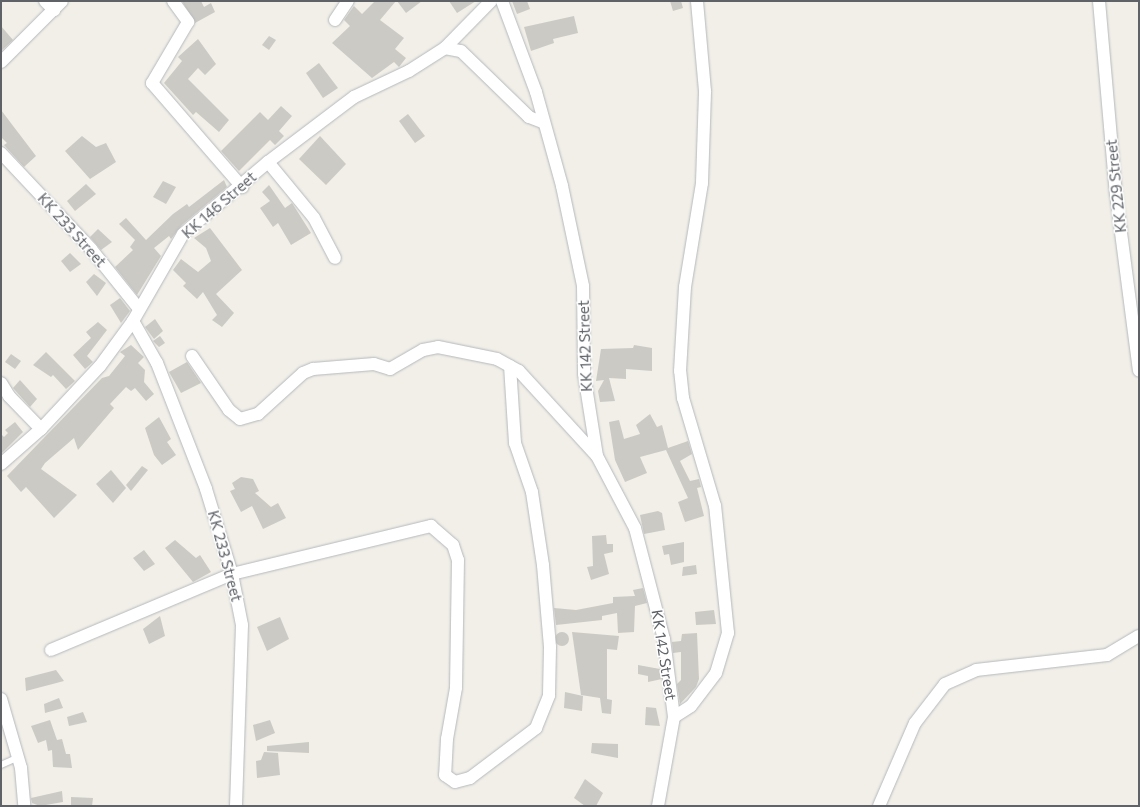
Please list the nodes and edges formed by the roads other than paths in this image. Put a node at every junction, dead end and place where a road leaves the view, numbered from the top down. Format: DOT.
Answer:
graph roads {
  1 [pos="45,1"];
  2 [pos="173,1"];
  3 [pos="348,1"];
  4 [pos="491,1"];
  5 [pos="502,1"];
  6 [pos="697,1"];
  7 [pos="1099,1"];
  8 [pos="58,5"];
  9 [pos="335,20"];
  10 [pos="445,48"];
  11 [pos="1,62"];
  12 [pos="542,122"];
  13 [pos="1,153"];
  14 [pos="268,162"];
  15 [pos="242,186"];
  16 [pos="335,258"];
  17 [pos="139,309"];
  18 [pos="133,321"];
  19 [pos="192,356"];
  20 [pos="510,366"];
  21 [pos="1139,371"];
  22 [pos="1,383"];
  23 [pos="41,429"];
  24 [pos="597,456"];
  25 [pos="1,464"];
  26 [pos="232,574"];
  27 [pos="1139,636"];
  28 [pos="50,650"];
  29 [pos="1,699"];
  30 [pos="674,717"];
  31 [pos="19,757"];
  32 [pos="1,765"];
  33 [pos="24,806"];
  34 [pos="236,806"];
  35 [pos="658,806"];
  36 [pos="879,806"];
  1 -- 8 [label="street"];
  2 -- 15 [label="street"];
  3 -- 9 [label="street"];
  4 -- 10 [label="street, KK 146 Street"];
  5 -- 12 [label="street, KK 142 Street"];
  6 -- 30 [label="street"];
  7 -- 21 [label="street, KK 229 Street"];
  8 -- 11 [label="street"];
  10 -- 12 [label="street"];
  10 -- 14 [label="street, KK 146 Street"];
  12 -- 24 [label="street, KK 142 Street"];
  13 -- 17 [label="street, KK 233 Street"];
  14 -- 15 [label="street, KK 146 Street"];
  14 -- 16 [label="street"];
  15 -- 17 [label="street, KK 146 Street"];
  17 -- 18 [label="street, KK 146 Street"];
  18 -- 23 [label="street, KK 146 Street"];
  18 -- 26 [label="street, KK 233 Street"];
  19 -- 20 [label="street"];
  20 -- 24 [label="street"];
  20 -- 26 [label="street"];
  22 -- 23 [label="street"];
  23 -- 25 [label="street, KK 146 Street"];
  24 -- 30 [label="street, KK 142 Street"];
  26 -- 28 [label="street"];
  26 -- 34 [label="street, KK 233 Street"];
  27 -- 36 [label="street"];
  29 -- 31 [label="street"];
  30 -- 35 [label="street, KK 142 Street"];
  31 -- 32 [label="lane"];
  31 -- 33 [label="street"];
}
